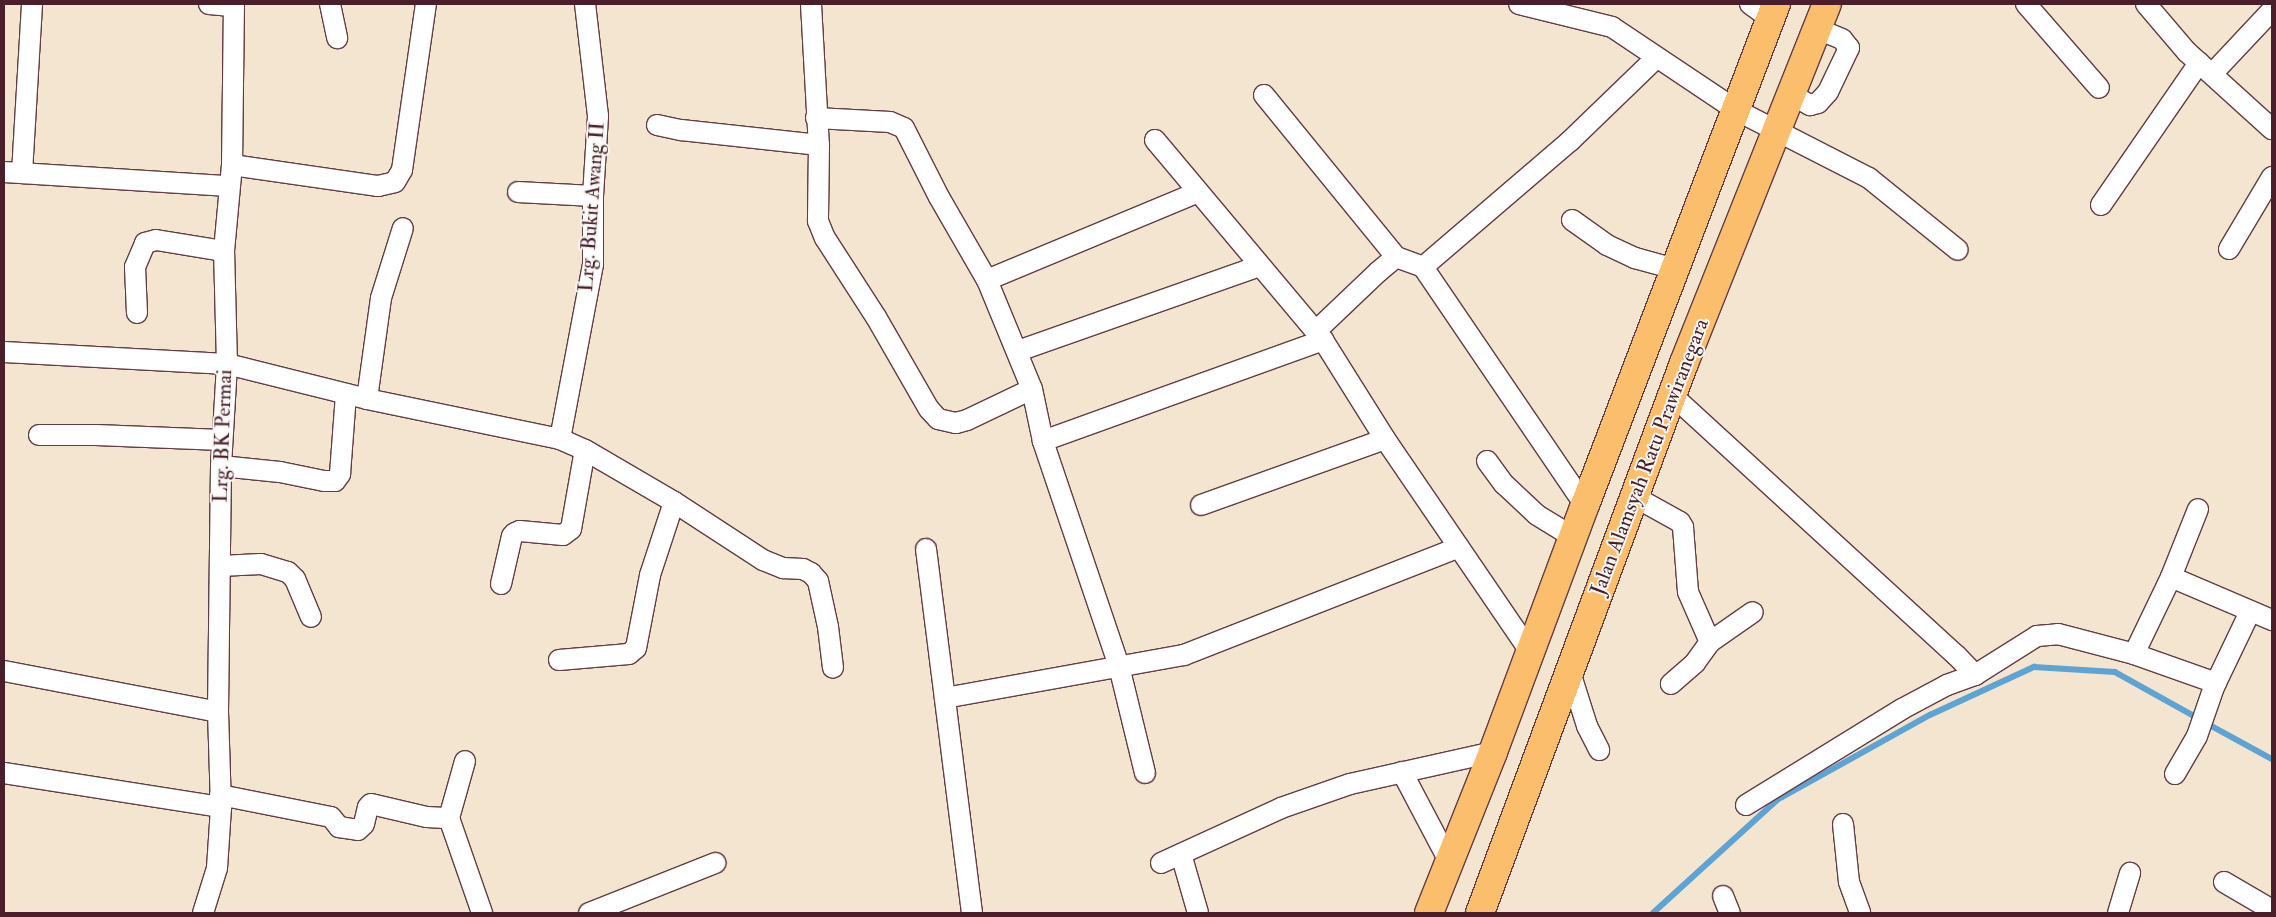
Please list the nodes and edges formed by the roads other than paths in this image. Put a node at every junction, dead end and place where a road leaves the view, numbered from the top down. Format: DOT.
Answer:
graph roads {
  1 [pos="32,4"];
  2 [pos="209,4"];
  3 [pos="330,4"];
  4 [pos="426,4"];
  5 [pos="585,4"];
  6 [pos="810,4"];
  7 [pos="1519,4"];
  8 [pos="1827,4"];
  9 [pos="2026,4"];
  10 [pos="2146,4"];
  11 [pos="234,5"];
  12 [pos="1565,9"];
  13 [pos="1765,9"];
  14 [pos="2272,10"];
  15 [pos="1817,29"];
  16 [pos="337,38"];
  17 [pos="1656,58"];
  18 [pos="2205,68"];
  19 [pos="2099,88"];
  20 [pos="1792,94"];
  21 [pos="1264,95"];
  22 [pos="1736,110"];
  23 [pos="816,118"];
  24 [pos="657,125"];
  25 [pos="2272,129"];
  26 [pos="1778,130"];
  27 [pos="1155,140"];
  28 [pos="819,145"];
  29 [pos="232,165"];
  30 [pos="13,173"];
  31 [pos="2272,178"];
  32 [pos="229,186"];
  33 [pos="518,192"];
  34 [pos="1198,192"];
  35 [pos="593,196"];
  36 [pos="2101,205"];
  37 [pos="1572,220"];
  38 [pos="403,228"];
  39 [pos="2229,249"];
  40 [pos="1958,250"];
  41 [pos="224,251"];
  42 [pos="1396,257"];
  43 [pos="1260,266"];
  44 [pos="1423,267"];
  45 [pos="1675,269"];
  46 [pos="987,280"];
  47 [pos="138,314"];
  48 [pos="1320,336"];
  49 [pos="1018,351"];
  50 [pos="4,352"];
  51 [pos="227,364"];
  52 [pos="1032,389"];
  53 [pos="346,394"];
  54 [pos="1673,396"];
  55 [pos="367,399"];
  56 [pos="40,434"];
  57 [pos="560,439"];
  58 [pos="1385,439"];
  59 [pos="222,440"];
  60 [pos="1043,441"];
  61 [pos="585,450"];
  62 [pos="1487,461"];
  63 [pos="221,466"];
  64 [pos="1635,497"];
  65 [pos="674,502"];
  66 [pos="1201,505"];
  67 [pos="1585,505"];
  68 [pos="2198,509"];
  69 [pos="1573,537"];
  70 [pos="1459,547"];
  71 [pos="926,550"];
  72 [pos="220,566"];
  73 [pos="2171,577"];
  74 [pos="501,584"];
  75 [pos="1752,612"];
  76 [pos="2250,612"];
  77 [pos="311,617"];
  78 [pos="2272,620"];
  79 [pos="1710,642"];
  80 [pos="1531,653"];
  81 [pos="2134,654"];
  82 [pos="559,660"];
  83 [pos="1119,666"];
  84 [pos="833,668"];
  85 [pos="4,671"];
  86 [pos="1570,672"];
  87 [pos="1975,676"];
  88 [pos="1671,684"];
  89 [pos="2215,685"];
  90 [pos="945,698"];
  91 [pos="218,712"];
  92 [pos="1599,750"];
  93 [pos="1493,752"];
  94 [pos="465,761"];
  95 [pos="1402,772"];
  96 [pos="4,773"];
  97 [pos="1145,773"];
  98 [pos="2174,774"];
  99 [pos="220,801"];
  100 [pos="1746,805"];
  101 [pos="449,818"];
  102 [pos="1843,824"];
  103 [pos="1181,854"];
  104 [pos="1450,862"];
  105 [pos="1161,863"];
  106 [pos="715,864"];
  107 [pos="2130,873"];
  108 [pos="2224,882"];
  109 [pos="2272,910"];
  110 [pos="203,913"];
  111 [pos="482,913"];
  112 [pos="590,913"];
  113 [pos="972,913"];
  114 [pos="1198,913"];
  115 [pos="1429,913"];
  116 [pos="1480,913"];
  117 [pos="1860,913"];
  118 [pos="2118,913"];
  1 -- 30 [label="street"];
  2 -- 11 [label="street"];
  3 -- 16 [label="street"];
  4 -- 29 [label="street"];
  5 -- 35 [label="street, Lrg. Bukit Awang II"];
  6 -- 23 [label="street"];
  7 -- 12 [label="street"];
  8 -- 15 [label="highway, Jalan Alamsyah Ratu Prawiranegara"];
  9 -- 19 [label="street"];
  10 -- 18 [label="street"];
  11 -- 29 [label="street, Lrg. BK Permai"];
  12 -- 17 [label="street"];
  13 -- 22 [label="highway, Jalan Alamsyah Ratu Prawiranegara"];
  14 -- 18 [label="street"];
  15 -- 20 [label="highway, Jalan Alamsyah Ratu Prawiranegara"];
  15 -- 20 [label="street"];
  17 -- 22 [label="street"];
  17 -- 44 [label="street"];
  18 -- 25 [label="street"];
  18 -- 36 [label="street"];
  20 -- 26 [label="highway, Jalan Alamsyah Ratu Prawiranegara"];
  21 -- 42 [label="street"];
  22 -- 26 [label="street"];
  22 -- 45 [label="highway, Jalan Alamsyah Ratu Prawiranegara"];
  23 -- 28 [label="street"];
  23 -- 46 [label="street"];
  24 -- 28 [label="street"];
  26 -- 40 [label="street"];
  26 -- 54 [label="highway, Jalan Alamsyah Ratu Prawiranegara"];
  27 -- 34 [label="street"];
  28 -- 52 [label="street"];
  29 -- 32 [label="street, Lrg. BK Permai"];
  30 -- 32 [label="street"];
  31 -- 39 [label="street"];
  32 -- 41 [label="street, Lrg. BK Permai"];
  33 -- 35 [label="street"];
  34 -- 43 [label="street"];
  34 -- 46 [label="street"];
  35 -- 57 [label="street, Lrg. Bukit Awang II"];
  37 -- 45 [label="street"];
  38 -- 55 [label="street"];
  41 -- 47 [label="street"];
  41 -- 51 [label="street, Lrg. BK Permai"];
  42 -- 44 [label="street"];
  42 -- 48 [label="street"];
  43 -- 48 [label="street"];
  43 -- 49 [label="street"];
  44 -- 67 [label="street"];
  45 -- 67 [label="highway, Jalan Alamsyah Ratu Prawiranegara"];
  46 -- 49 [label="street"];
  48 -- 58 [label="street"];
  48 -- 60 [label="street"];
  49 -- 52 [label="street"];
  50 -- 51 [label="street"];
  51 -- 53 [label="street"];
  51 -- 59 [label="street, Lrg. BK Permai"];
  52 -- 60 [label="street"];
  53 -- 55 [label="street"];
  53 -- 63 [label="street"];
  54 -- 64 [label="highway, Jalan Alamsyah Ratu Prawiranegara"];
  54 -- 87 [label="street"];
  55 -- 57 [label="street"];
  56 -- 59 [label="street"];
  57 -- 61 [label="street"];
  58 -- 66 [label="street"];
  58 -- 70 [label="street"];
  59 -- 63 [label="street, Lrg. BK Permai"];
  60 -- 83 [label="street"];
  61 -- 65 [label="street"];
  61 -- 74 [label="street"];
  62 -- 69 [label="street"];
  63 -- 72 [label="street, Lrg. BK Permai"];
  64 -- 79 [label="street"];
  64 -- 86 [label="highway, Jalan Alamsyah Ratu Prawiranegara"];
  65 -- 82 [label="street"];
  65 -- 84 [label="street"];
  67 -- 69 [label="highway, Jalan Alamsyah Ratu Prawiranegara"];
  68 -- 73 [label="street"];
  69 -- 80 [label="highway, Jalan Alamsyah Ratu Prawiranegara"];
  70 -- 80 [label="street"];
  70 -- 83 [label="street"];
  71 -- 90 [label="street"];
  72 -- 77 [label="street"];
  72 -- 91 [label="street, Lrg. BK Permai"];
  73 -- 76 [label="street"];
  73 -- 81 [label="street"];
  75 -- 79 [label="street"];
  76 -- 78 [label="street"];
  76 -- 89 [label="street"];
  79 -- 88 [label="street"];
  80 -- 93 [label="highway, Jalan Alamsyah Ratu Prawiranegara"];
  81 -- 87 [label="street"];
  81 -- 89 [label="street"];
  83 -- 90 [label="street"];
  83 -- 97 [label="street"];
  85 -- 91 [label="street"];
  86 -- 92 [label="street"];
  86 -- 116 [label="highway, Jalan Alamsyah Ratu Prawiranegara"];
  87 -- 100 [label="street"];
  89 -- 98 [label="street"];
  90 -- 113 [label="street"];
  91 -- 99 [label="street, Lrg. BK Permai"];
  93 -- 95 [label="street"];
  93 -- 104 [label="highway, Jalan Alamsyah Ratu Prawiranegara"];
  94 -- 101 [label="street"];
  95 -- 103 [label="street"];
  95 -- 104 [label="street"];
  96 -- 99 [label="street"];
  99 -- 101 [label="street"];
  99 -- 110 [label="street, Lrg. BK Permai"];
  101 -- 111 [label="street"];
  102 -- 117 [label="street"];
  103 -- 105 [label="street"];
  103 -- 114 [label="street"];
  104 -- 115 [label="highway, Jalan Alamsyah Ratu Prawiranegara"];
  106 -- 112 [label="street"];
  107 -- 118 [label="street"];
  108 -- 109 [label="street"];
}
